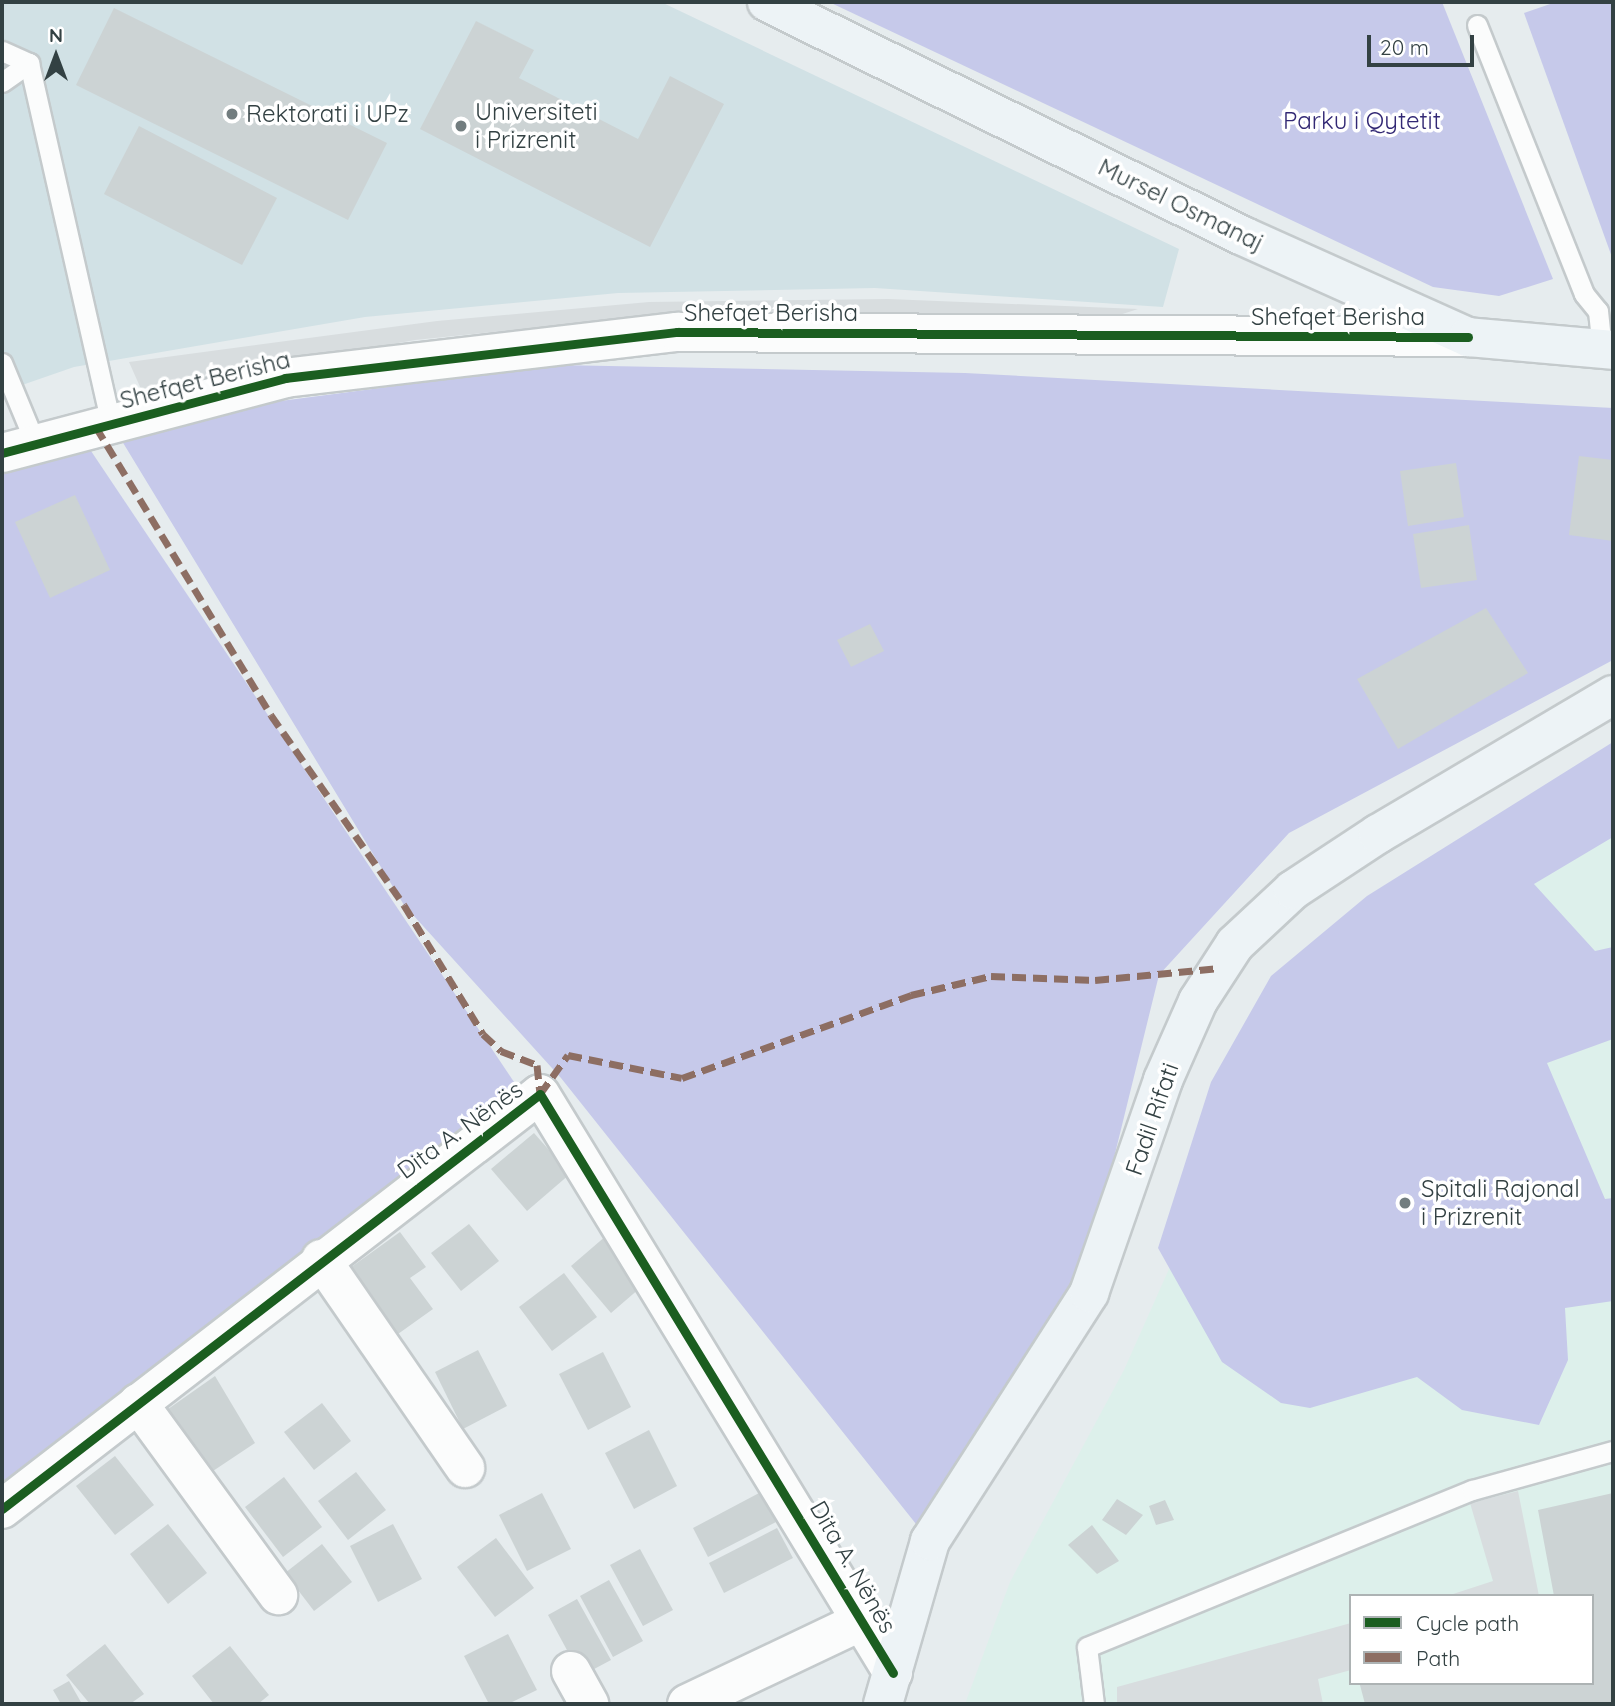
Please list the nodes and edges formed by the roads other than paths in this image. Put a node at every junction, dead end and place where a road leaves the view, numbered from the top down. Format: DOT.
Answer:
graph roads {
  1 [pos="767,2"];
  2 [pos="1477,25"];
  3 [pos="2,51"];
  4 [pos="29,63"];
  5 [pos="2,82"];
  6 [pos="1468,337"];
  7 [pos="1608,350"];
  8 [pos="2,363"];
  9 [pos="111,423"];
  10 [pos="19,449"];
  11 [pos="1613,695"];
  12 [pos="321,1258"];
  13 [pos="138,1403"];
  14 [pos="1613,1451"];
  15 [pos="465,1468"];
  16 [pos="2,1509"];
  17 [pos="278,1595"];
  18 [pos="862,1621"];
  19 [pos="571,1671"];
  20 [pos="888,1689"];
  21 [pos="589,1704"];
  22 [pos="687,1704"];
  23 [pos="1094,1704"];
  1 -- 6 [label="street, Mursel Osmanaj"];
  2 -- 7 [label="lane"];
  3 -- 4 [label="lane"];
  4 -- 5 [label="lane"];
  4 -- 9 [label="lane"];
  6 -- 7 [label="street, Mursel Osmanaj"];
  6 -- 9 [label="street, Shefqet Berisha"];
  8 -- 10 [label="lane"];
  9 -- 10 [label="street, Shefqet Berisha"];
  11 -- 20 [label="street, Fadil Rifati"];
  12 -- 13 [label="street, Dita A. Nënës"];
  12 -- 15 [label="street"];
  12 -- 18 [label="street, Dita A. Nënës"];
  13 -- 16 [label="street, Dita A. Nënës"];
  13 -- 17 [label="street"];
  14 -- 23 [label="lane"];
  18 -- 20 [label="street, Dita A. Nënës"];
  18 -- 22 [label="street"];
  19 -- 21 [label="street"];
}
